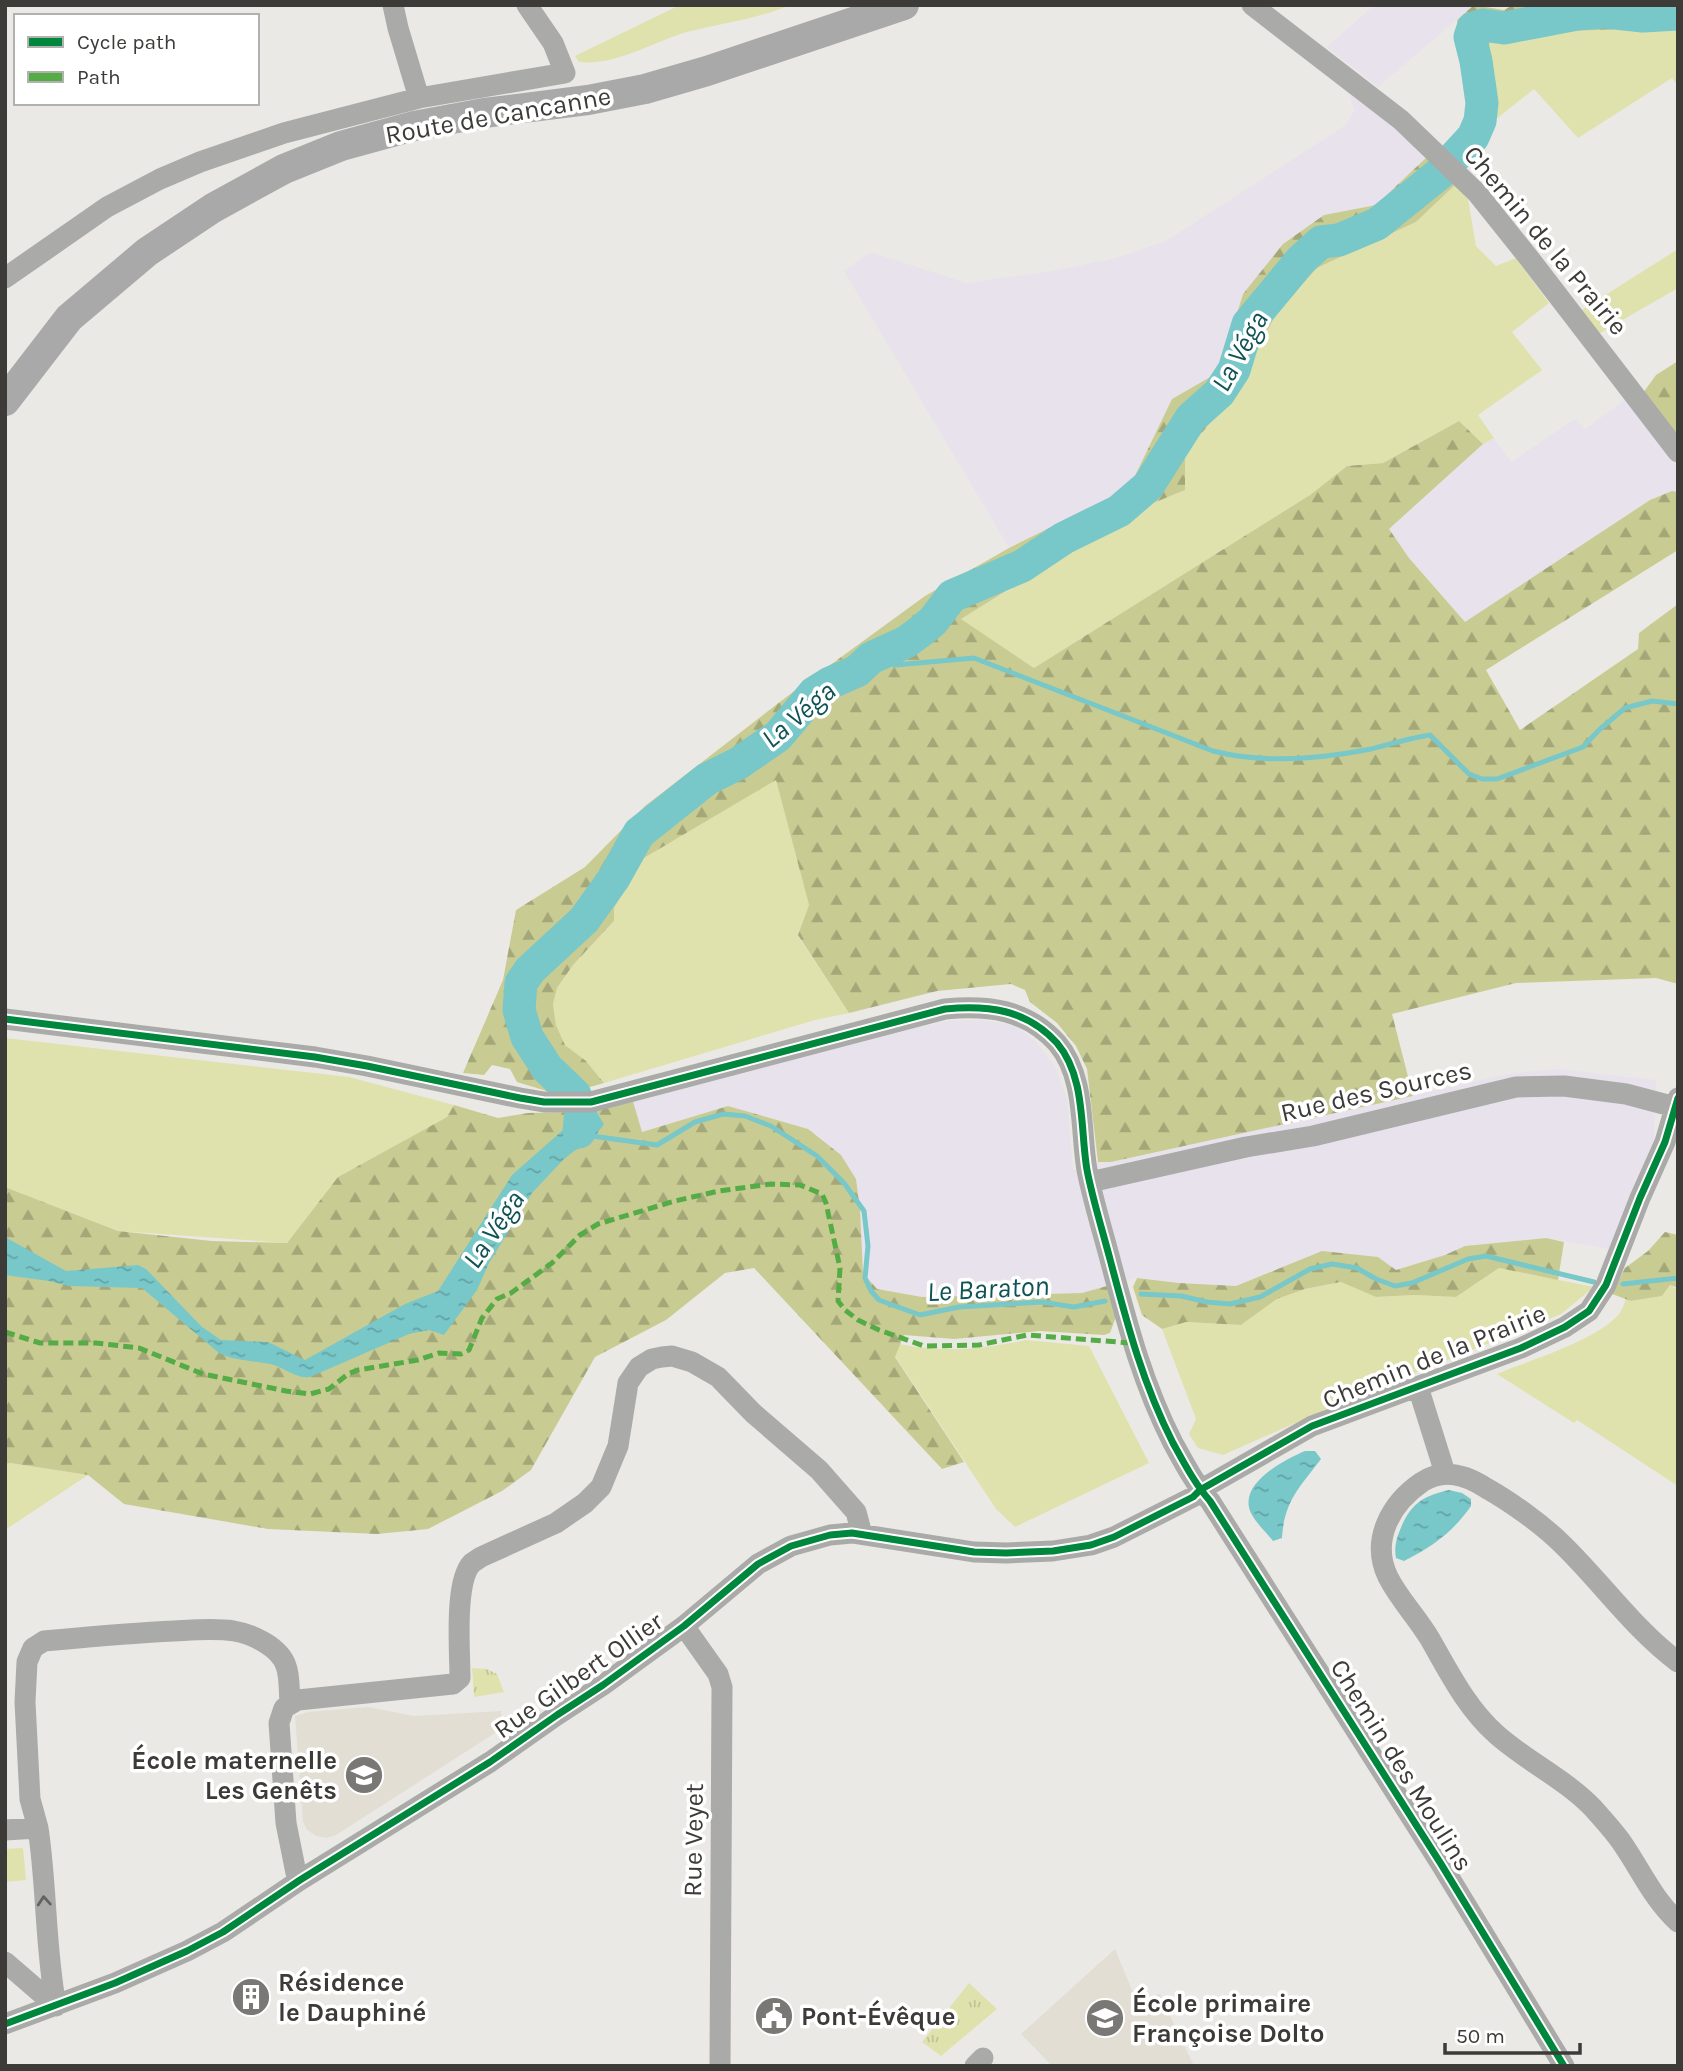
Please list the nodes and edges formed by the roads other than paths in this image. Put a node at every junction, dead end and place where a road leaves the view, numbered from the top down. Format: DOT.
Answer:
graph roads {
  1 [pos="393,5"];
  2 [pos="527,5"];
  3 [pos="904,5"];
  4 [pos="1252,5"];
  5 [pos="419,98"];
  6 [pos="5,278"];
  7 [pos="5,401"];
  8 [pos="1678,452"];
  9 [pos="5,1019"];
  10 [pos="1676,1103"];
  11 [pos="1090,1182"];
  12 [pos="1418,1387"];
  13 [pos="1445,1473"];
  14 [pos="1200,1490"];
  15 [pos="862,1534"];
  16 [pos="684,1626"];
  17 [pos="1678,1662"];
  18 [pos="290,1703"];
  19 [pos="38,1828"];
  20 [pos="5,1830"];
  21 [pos="300,1880"];
  22 [pos="1678,1922"];
  23 [pos="5,1962"];
  24 [pos="55,2006"];
  25 [pos="5,2024"];
  26 [pos="720,2066"];
  27 [pos="1564,2066"];
  1 -- 5 [label="street"];
  2 -- 5 [label="street"];
  3 -- 7 [label="main road, Route de Cancanne"];
  4 -- 8 [label="street, Chemin de la Prairie"];
  5 -- 6 [label="street"];
  9 -- 11 [label="street, Chemin des Moulins"];
  10 -- 11 [label="street, Rue des Sources"];
  10 -- 12 [label="street, Chemin de la Prairie"];
  11 -- 14 [label="street, Chemin des Moulins"];
  12 -- 13 [label="street"];
  12 -- 14 [label="street, Chemin de la Prairie"];
  13 -- 17 [label="street"];
  13 -- 22 [label="street"];
  14 -- 15 [label="street, Rue Gilbert Ollier"];
  14 -- 27 [label="street, Chemin des Moulins"];
  15 -- 16 [label="street, Rue Gilbert Ollier"];
  15 -- 18 [label="street"];
  16 -- 21 [label="street, Rue Gilbert Ollier"];
  16 -- 26 [label="street, Rue Veyet"];
  18 -- 19 [label="street"];
  18 -- 21 [label="street"];
  19 -- 20 [label="street"];
  24 -- 19 [label="street, one-way"];
  21 -- 24 [label="street, Rue Gilbert Ollier"];
  23 -- 24 [label="street"];
  24 -- 25 [label="street, Rue Gilbert Ollier"];
}
